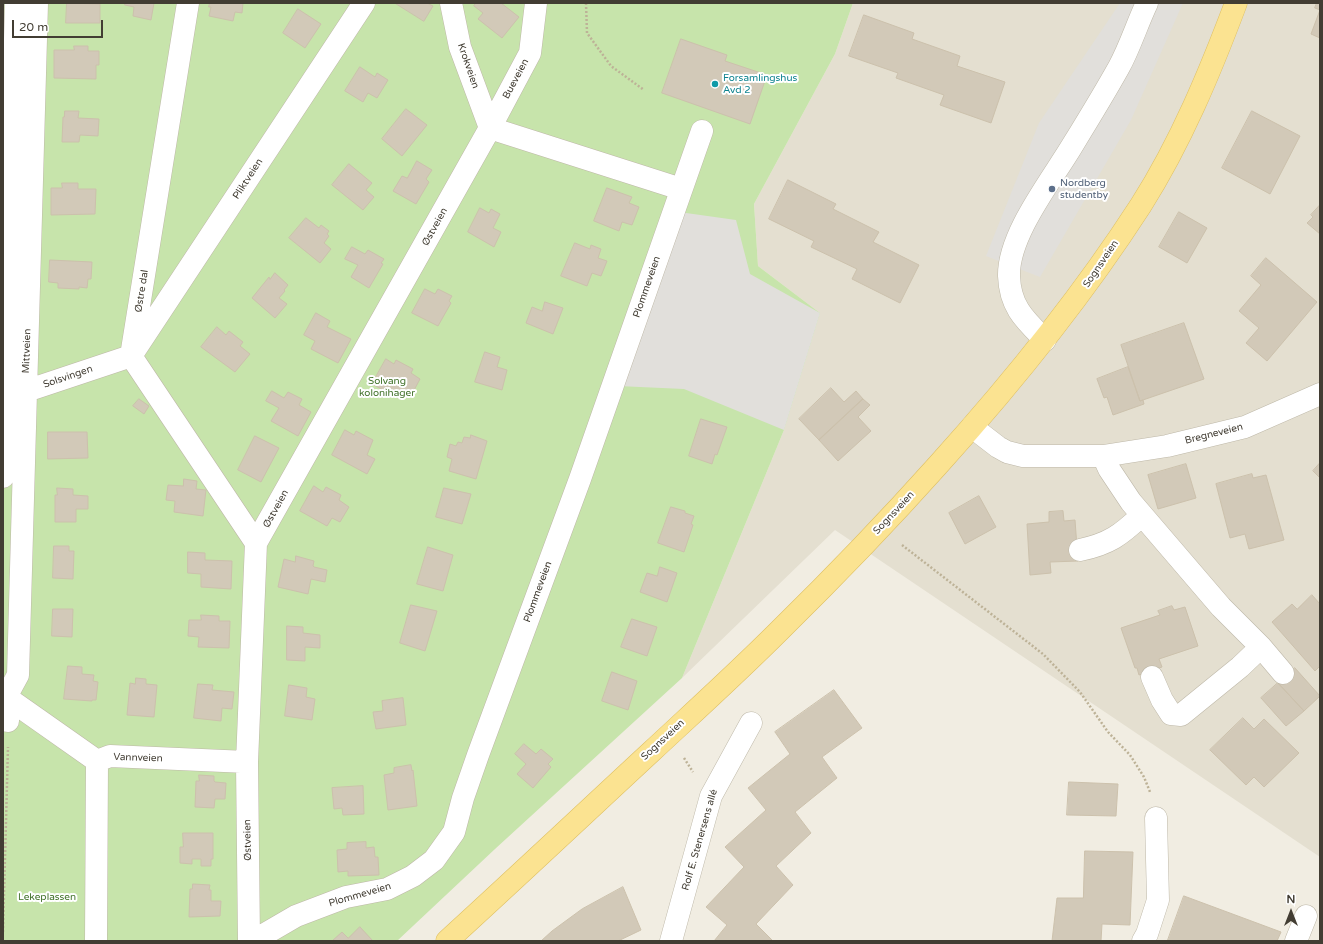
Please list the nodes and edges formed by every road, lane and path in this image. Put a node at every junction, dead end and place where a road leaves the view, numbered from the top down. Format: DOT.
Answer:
graph roads {
  1 [pos="16,3"];
  2 [pos="37,3"];
  3 [pos="188,3"];
  4 [pos="364,3"];
  5 [pos="451,3"];
  6 [pos="536,3"];
  7 [pos="586,3"];
  8 [pos="1147,3"];
  9 [pos="1236,3"];
  10 [pos="644,90"];
  11 [pos="490,128"];
  12 [pos="702,131"];
  13 [pos="681,189"];
  14 [pos="1045,340"];
  15 [pos="131,356"];
  16 [pos="12,391"];
  17 [pos="1320,394"];
  18 [pos="972,427"];
  19 [pos="1104,456"];
  20 [pos="3,477"];
  21 [pos="1142,515"];
  22 [pos="256,543"];
  23 [pos="902,545"];
  24 [pos="1080,550"];
  25 [pos="1261,647"];
  26 [pos="1283,673"];
  27 [pos="1152,677"];
  28 [pos="4,695"];
  29 [pos="8,721"];
  30 [pos="752,723"];
  31 [pos="8,754"];
  32 [pos="97,762"];
  33 [pos="247,762"];
  34 [pos="1156,818"];
  35 [pos="1306,916"];
  36 [pos="3,932"];
  37 [pos="96,941"];
  38 [pos="250,941"];
  39 [pos="253,941"];
  40 [pos="447,941"];
  41 [pos="671,941"];
  42 [pos="1143,941"];
  43 [pos="1296,941"];
  1 -- 16 [label="street, Mittveien"];
  2 -- 16 [label="street, Mittveien"];
  3 -- 15 [label="street, Østre dal"];
  4 -- 15 [label="street, Pliktveien"];
  5 -- 11 [label="street, Krokveien"];
  6 -- 11 [label="street, Bueveien"];
  7 -- 10 [label="path"];
  8 -- 14 [label="street"];
  9 -- 14 [label="main road, Sognsveien"];
  11 -- 13 [label="street"];
  11 -- 22 [label="street, Østveien"];
  12 -- 13 [label="street, Plommeveien"];
  13 -- 39 [label="street, Plommeveien"];
  14 -- 18 [label="main road, Sognsveien"];
  15 -- 16 [label="street, Solsvingen"];
  15 -- 22 [label="street"];
  16 -- 20 [label="street, Mittveien"];
  16 -- 28 [label="street, Mittveien"];
  17 -- 19 [label="street, Bregneveien"];
  18 -- 19 [label="street, Bregneveien"];
  18 -- 40 [label="main road, Sognsveien"];
  19 -- 21 [label="street"];
  21 -- 24 [label="street"];
  21 -- 25 [label="street"];
  22 -- 33 [label="street, Østveien"];
  23 -- 34 [label="path"];
  25 -- 26 [label="street"];
  25 -- 27 [label="street"];
  28 -- 29 [label="street"];
  28 -- 32 [label="street"];
  30 -- 41 [label="street, Rolf E. Stenersens allé"];
  31 -- 36 [label="path"];
  32 -- 33 [label="street, Vannveien"];
  32 -- 37 [label="street"];
  33 -- 38 [label="street, Østveien"];
  34 -- 42 [label="street"];
  35 -- 43 [label="street"];
}
